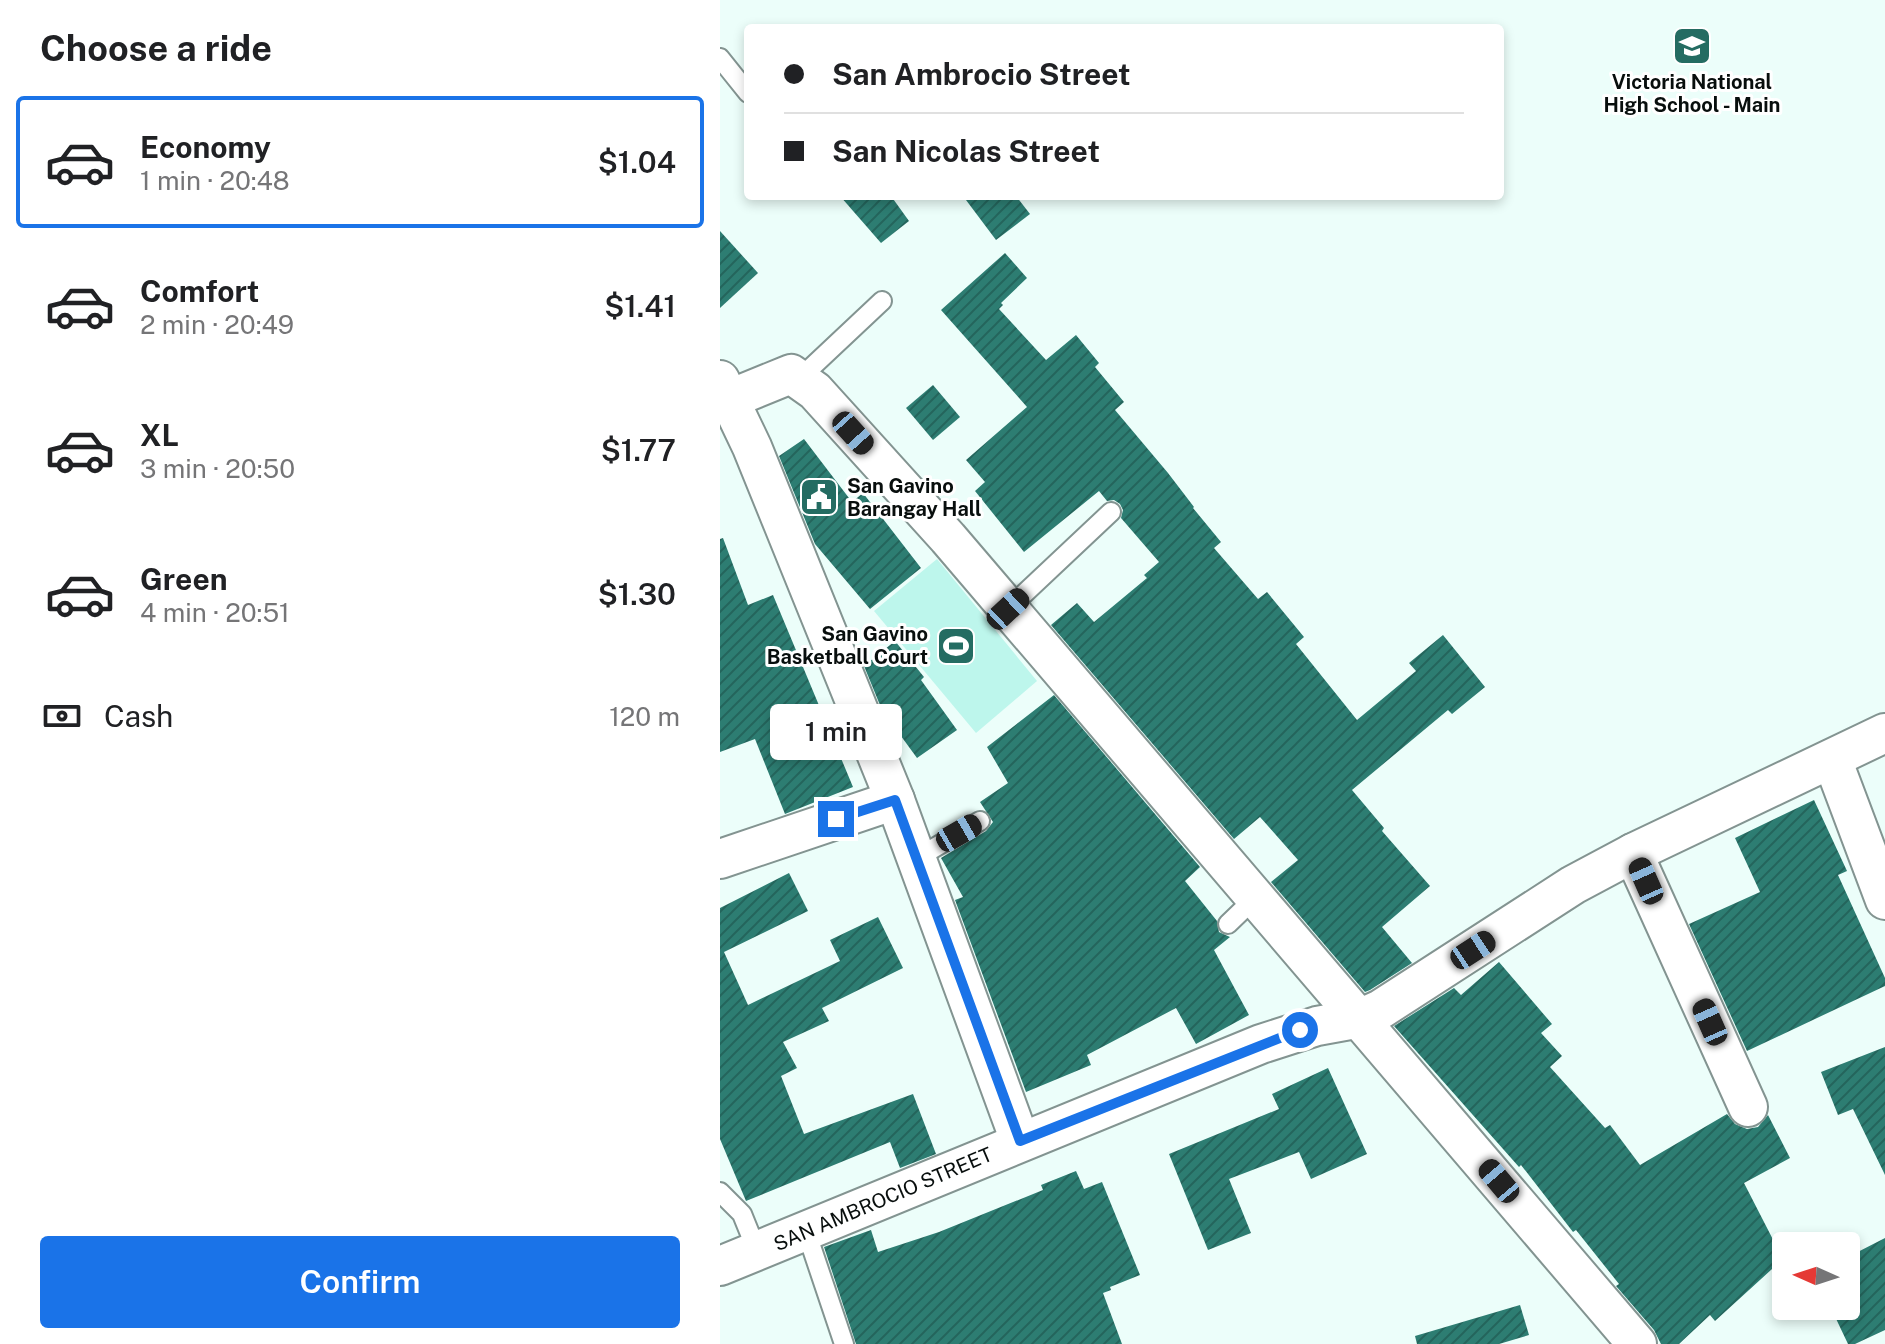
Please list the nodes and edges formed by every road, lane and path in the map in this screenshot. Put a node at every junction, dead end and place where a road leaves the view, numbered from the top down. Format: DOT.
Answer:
graph roads {
  1 [pos="720,58"];
  2 [pos="744,88"];
  3 [pos="882,301"];
  4 [pos="795,377"];
  5 [pos="724,394"];
  6 [pos="1111,512"];
  7 [pos="1008,609"];
  8 [pos="1885,733"];
  9 [pos="1832,759"];
  10 [pos="895,800"];
  11 [pos="980,821"];
  12 [pos="1633,853"];
  13 [pos="917,858"];
  14 [pos="720,859"];
  15 [pos="1256,897"];
  16 [pos="1885,900"];
  17 [pos="1228,924"];
  18 [pos="1361,1018"];
  19 [pos="1748,1107"];
  20 [pos="1020,1141"];
  21 [pos="720,1192"];
  22 [pos="806,1231"];
  23 [pos="757,1251"];
  24 [pos="720,1266"];
  25 [pos="844,1344"];
  26 [pos="1637,1344"];
  1 -- 2 [label="lane"];
  3 -- 4 [label="lane"];
  4 -- 5 [label="street"];
  4 -- 7 [label="street"];
  5 -- 10 [label="street"];
  6 -- 7 [label="lane"];
  7 -- 15 [label="street"];
  8 -- 9 [label="street, SAN AMBROCIO STREET"];
  9 -- 12 [label="street, SAN AMBROCIO STREET"];
  9 -- 16 [label="street"];
  10 -- 13 [label="street"];
  10 -- 14 [label="street"];
  11 -- 13 [label="lane"];
  12 -- 18 [label="street, SAN AMBROCIO STREET"];
  12 -- 19 [label="street"];
  13 -- 20 [label="street"];
  15 -- 17 [label="lane"];
  15 -- 18 [label="street"];
  18 -- 20 [label="street, SAN AMBROCIO STREET"];
  18 -- 26 [label="street"];
  20 -- 22 [label="street, SAN AMBROCIO STREET"];
  21 -- 23 [label="lane"];
  22 -- 23 [label="street, SAN AMBROCIO STREET"];
  22 -- 25 [label="lane"];
  23 -- 24 [label="street, SAN AMBROCIO STREET"];
}
